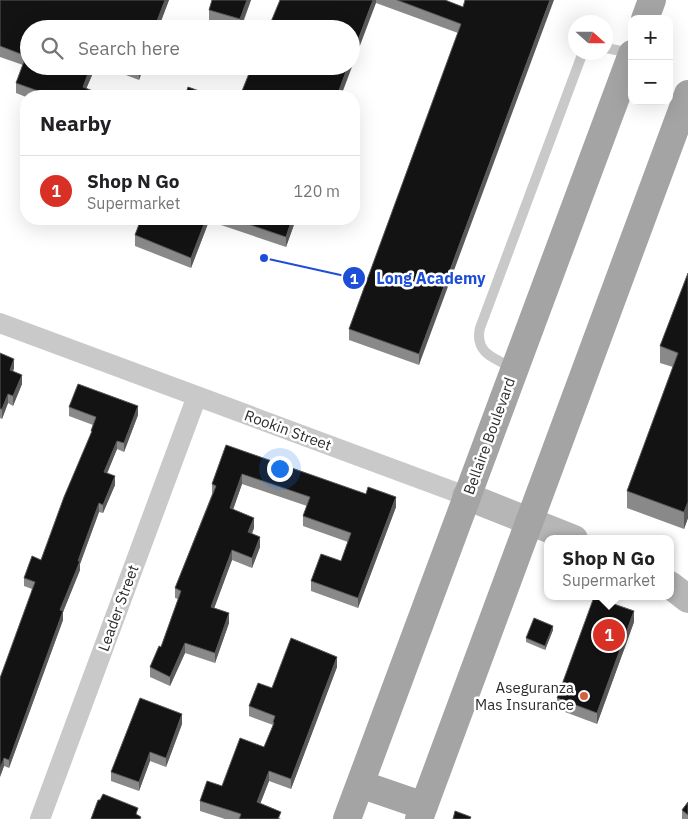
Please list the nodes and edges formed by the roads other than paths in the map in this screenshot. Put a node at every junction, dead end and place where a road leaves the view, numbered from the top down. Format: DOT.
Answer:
graph roads {
  1 [pos="652,0"];
  2 [pos="646,15"];
  3 [pos="613,50"];
  4 [pos="628,53"];
  5 [pos="581,60"];
  6 [pos="630,60"];
  7 [pos="688,94"];
  8 [pos="0,323"];
  9 [pos="514,368"];
  10 [pos="197,396"];
  11 [pos="466,496"];
  12 [pos="530,521"];
  13 [pos="564,535"];
  14 [pos="674,588"];
  15 [pos="688,599"];
  16 [pos="360,784"];
  17 [pos="422,812"];
  18 [pos="40,819"];
  19 [pos="347,819"];
  1 -- 2 [label="main road"];
  3 -- 4 [label="lane"];
  5 -- 9 [label="lane"];
  6 -- 9 [label="main road, Bellaire Boulevard"];
  7 -- 12 [label="main road"];
  8 -- 10 [label="street, Rookin Street"];
  9 -- 11 [label="main road, Bellaire Boulevard"];
  10 -- 11 [label="street, Rookin Street"];
  10 -- 18 [label="street, Leader Street"];
  11 -- 12 [label="street, Rookin Street"];
  11 -- 16 [label="main road, Bellaire Boulevard"];
  12 -- 13 [label="street, Rookin Street"];
  12 -- 17 [label="main road"];
  14 -- 15 [label="street"];
  16 -- 17 [label="main road"];
  16 -- 19 [label="main road, Bellaire Boulevard"];
}
